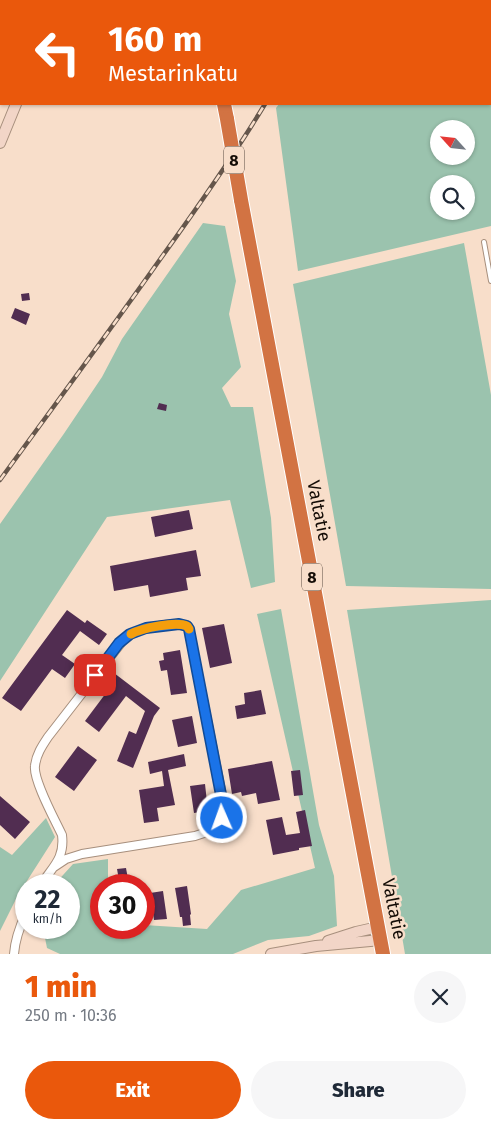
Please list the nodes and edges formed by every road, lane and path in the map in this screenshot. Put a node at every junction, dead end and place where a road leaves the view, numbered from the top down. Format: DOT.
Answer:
graph roads {
  1 [pos="16,105"];
  2 [pos="224,105"];
  3 [pos="0,143"];
  4 [pos="484,242"];
  5 [pos="491,281"];
  6 [pos="54,867"];
  7 [pos="49,874"];
  8 [pos="380,934"];
  9 [pos="16,939"];
  10 [pos="14,954"];
  11 [pos="271,954"];
  12 [pos="383,954"];
  1 -- 3 [label="street"];
  2 -- 8 [label="highway, Valtatie / 8, bridge"];
  4 -- 5 [label="lane"];
  6 -- 6 [label="street"];
  6 -- 7 [label="street"];
  8 -- 11 [label="street"];
  8 -- 12 [label="highway, Valtatie / 8"];
  9 -- 10 [label="street"];
}
